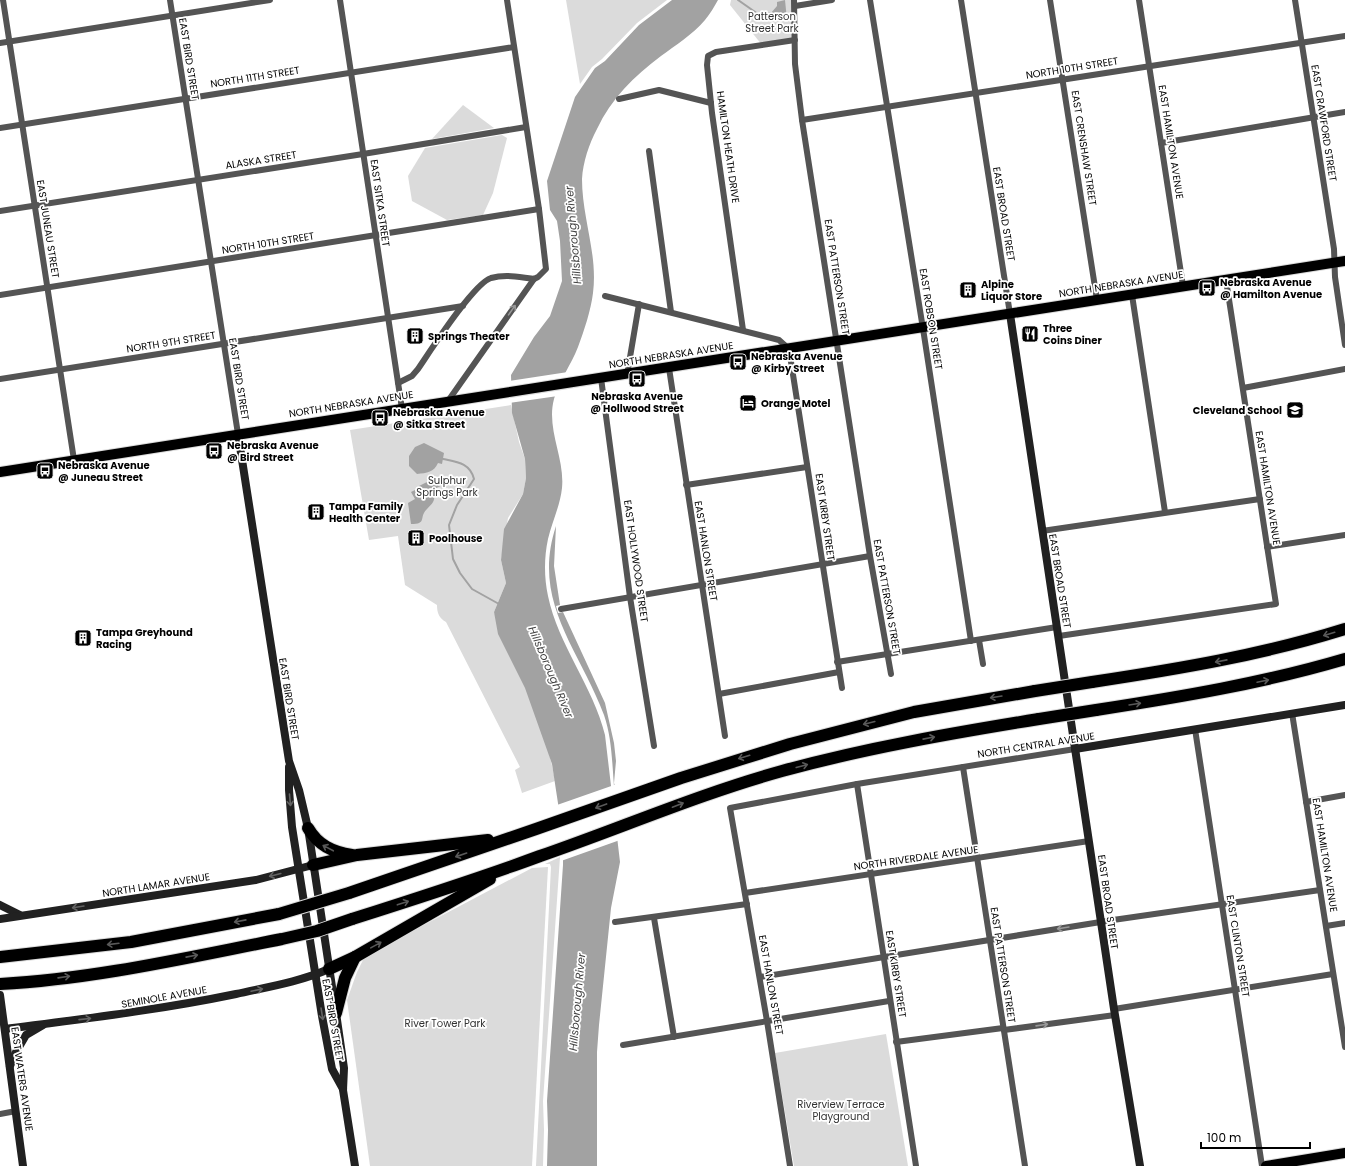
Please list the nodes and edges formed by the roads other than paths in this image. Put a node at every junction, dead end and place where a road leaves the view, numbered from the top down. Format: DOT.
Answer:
graph roads {
  1 [pos="3,0"];
  2 [pos="170,0"];
  3 [pos="270,0"];
  4 [pos="340,0"];
  5 [pos="507,0"];
  6 [pos="832,0"];
  7 [pos="870,0"];
  8 [pos="960,0"];
  9 [pos="1050,0"];
  10 [pos="1139,0"];
  11 [pos="1294,0"];
  12 [pos="794,3"];
  13 [pos="172,16"];
  14 [pos="1345,36"];
  15 [pos="796,40"];
  16 [pos="9,42"];
  17 [pos="0,43"];
  18 [pos="1301,43"];
  19 [pos="514,47"];
  20 [pos="1149,66"];
  21 [pos="350,72"];
  22 [pos="1063,79"];
  23 [pos="975,93"];
  24 [pos="185,99"];
  25 [pos="619,99"];
  26 [pos="711,103"];
  27 [pos="887,106"];
  28 [pos="1345,112"];
  29 [pos="1313,117"];
  30 [pos="802,120"];
  31 [pos="22,124"];
  32 [pos="526,127"];
  33 [pos="0,128"];
  34 [pos="1161,142"];
  35 [pos="649,151"];
  36 [pos="363,154"];
  37 [pos="198,180"];
  38 [pos="35,206"];
  39 [pos="539,210"];
  40 [pos="0,211"];
  41 [pos="374,235"];
  42 [pos="210,262"];
  43 [pos="1345,262"];
  44 [pos="1335,263"];
  45 [pos="534,279"];
  46 [pos="1226,280"];
  47 [pos="1183,286"];
  48 [pos="47,288"];
  49 [pos="1132,294"];
  50 [pos="0,295"];
  51 [pos="605,296"];
  52 [pos="1098,300"];
  53 [pos="640,304"];
  54 [pos="463,306"];
  55 [pos="671,312"];
  56 [pos="1010,314"];
  57 [pos="388,318"];
  58 [pos="923,327"];
  59 [pos="743,330"];
  60 [pos="837,341"];
  61 [pos="223,344"];
  62 [pos="1345,345"];
  63 [pos="790,349"];
  64 [pos="669,368"];
  65 [pos="1345,369"];
  66 [pos="60,370"];
  67 [pos="627,375"];
  68 [pos="601,378"];
  69 [pos="0,379"];
  70 [pos="398,383"];
  71 [pos="1243,388"];
  72 [pos="448,402"];
  73 [pos="402,409"];
  74 [pos="238,434"];
  75 [pos="74,460"];
  76 [pos="807,467"];
  77 [pos="0,472"];
  78 [pos="686,485"];
  79 [pos="1260,499"];
  80 [pos="1166,512"];
  81 [pos="1042,532"];
  82 [pos="1345,535"];
  83 [pos="1267,547"];
  84 [pos="870,556"];
  85 [pos="822,565"];
  86 [pos="701,584"];
  87 [pos="630,596"];
  88 [pos="561,609"];
  89 [pos="1057,627"];
  90 [pos="1345,630"];
  91 [pos="1058,636"];
  92 [pos="979,640"];
  93 [pos="971,641"];
  94 [pos="887,655"];
  95 [pos="1345,659"];
  96 [pos="837,662"];
  97 [pos="983,664"];
  98 [pos="839,672"];
  99 [pos="891,674"];
  100 [pos="842,688"];
  101 [pos="719,694"];
  102 [pos="1345,705"];
  103 [pos="1292,713"];
  104 [pos="1195,728"];
  105 [pos="725,736"];
  106 [pos="654,746"];
  107 [pos="1076,749"];
  108 [pos="290,761"];
  109 [pos="963,767"];
  110 [pos="857,784"];
  111 [pos="1345,795"];
  112 [pos="1306,802"];
  113 [pos="730,808"];
  114 [pos="308,828"];
  115 [pos="511,838"];
  116 [pos="1089,841"];
  117 [pos="357,855"];
  118 [pos="977,859"];
  119 [pos="313,865"];
  120 [pos="510,867"];
  121 [pos="298,869"];
  122 [pos="870,874"];
  123 [pos="1320,890"];
  124 [pos="745,893"];
  125 [pos="748,904"];
  126 [pos="1221,904"];
  127 [pos="0,905"];
  128 [pos="21,916"];
  129 [pos="654,918"];
  130 [pos="0,919"];
  131 [pos="615,922"];
  132 [pos="1101,922"];
  133 [pos="1345,923"];
  134 [pos="1326,926"];
  135 [pos="990,941"];
  136 [pos="0,957"];
  137 [pos="355,957"];
  138 [pos="883,957"];
  139 [pos="329,969"];
  140 [pos="1333,974"];
  141 [pos="315,975"];
  142 [pos="760,977"];
  143 [pos="0,984"];
  144 [pos="1234,990"];
  145 [pos="0,995"];
  146 [pos="890,1001"];
  147 [pos="1115,1012"];
  148 [pos="336,1013"];
  149 [pos="768,1021"];
  150 [pos="45,1024"];
  151 [pos="2,1029"];
  152 [pos="1003,1029"];
  153 [pos="674,1037"];
  154 [pos="896,1042"];
  155 [pos="623,1045"];
  156 [pos="1345,1047"];
  157 [pos="10,1067"];
  158 [pos="343,1090"];
  159 [pos="16,1111"];
  160 [pos="0,1114"];
  161 [pos="1345,1153"];
  162 [pos="23,1166"];
  163 [pos="355,1166"];
  164 [pos="790,1166"];
  165 [pos="916,1166"];
  166 [pos="1024,1166"];
  167 [pos="1140,1166"];
  168 [pos="1262,1166"];
  169 [pos="1266,1166"];
  1 -- 16 [label="street, EAST JUNEAU STREET"];
  2 -- 13 [label="street, EAST BIRD STREET"];
  3 -- 13 [label="street"];
  4 -- 21 [label="street, EAST SITKA STREET"];
  5 -- 19 [label="street"];
  6 -- 12 [label="street"];
  7 -- 27 [label="street, EAST ROBSON STREET"];
  8 -- 23 [label="street, EAST BROAD STREET"];
  9 -- 22 [label="street, EAST CRENSHAW STREET"];
  10 -- 20 [label="street, EAST HAMILTON AVENUE"];
  11 -- 18 [label="street, EAST CRAWFORD STREET"];
  12 -- 15 [label="street, EAST PATTERSON STREET"];
  13 -- 16 [label="street"];
  13 -- 24 [label="street, EAST BIRD STREET"];
  14 -- 18 [label="street, NORTH 10TH STREET"];
  15 -- 26 [label="street, HAMILTON HEATH DRIVE"];
  15 -- 30 [label="street, EAST PATTERSON STREET"];
  16 -- 17 [label="street"];
  16 -- 31 [label="street, EAST JUNEAU STREET"];
  18 -- 20 [label="street, NORTH 10TH STREET"];
  18 -- 29 [label="street, EAST CRAWFORD STREET"];
  19 -- 21 [label="street, NORTH 11TH STREET"];
  19 -- 32 [label="street"];
  20 -- 22 [label="street, NORTH 10TH STREET"];
  20 -- 34 [label="street, EAST HAMILTON AVENUE"];
  21 -- 24 [label="street, NORTH 11TH STREET"];
  21 -- 36 [label="street, EAST SITKA STREET"];
  22 -- 23 [label="street, NORTH 10TH STREET"];
  22 -- 52 [label="street, EAST CRENSHAW STREET"];
  23 -- 27 [label="street, NORTH 10TH STREET"];
  23 -- 56 [label="street, EAST BROAD STREET"];
  24 -- 31 [label="street, NORTH 11TH STREET"];
  24 -- 37 [label="street, EAST BIRD STREET"];
  25 -- 26 [label="street"];
  26 -- 59 [label="street, HAMILTON HEATH DRIVE"];
  27 -- 30 [label="street, NORTH 10TH STREET"];
  27 -- 58 [label="street, EAST ROBSON STREET"];
  28 -- 29 [label="street"];
  29 -- 34 [label="street"];
  29 -- 44 [label="street, EAST CRAWFORD STREET"];
  30 -- 60 [label="street, EAST PATTERSON STREET"];
  31 -- 33 [label="street, NORTH 11TH STREET"];
  31 -- 38 [label="street, EAST JUNEAU STREET"];
  32 -- 36 [label="street, ALASKA STREET"];
  32 -- 39 [label="street"];
  34 -- 47 [label="street, EAST HAMILTON AVENUE"];
  35 -- 55 [label="street"];
  36 -- 37 [label="street, ALASKA STREET"];
  36 -- 41 [label="street, EAST SITKA STREET"];
  37 -- 38 [label="street, ALASKA STREET"];
  37 -- 42 [label="street, EAST BIRD STREET"];
  38 -- 40 [label="street, ALASKA STREET"];
  38 -- 48 [label="street, EAST JUNEAU STREET"];
  39 -- 41 [label="street, NORTH 10TH STREET"];
  39 -- 45 [label="street"];
  41 -- 42 [label="street, NORTH 10TH STREET"];
  41 -- 57 [label="street, EAST SITKA STREET"];
  42 -- 48 [label="street, NORTH 10TH STREET"];
  42 -- 61 [label="street, EAST BIRD STREET"];
  43 -- 44 [label="main road, NORTH NEBRASKA AVENUE"];
  44 -- 46 [label="main road, NORTH NEBRASKA AVENUE"];
  44 -- 62 [label="street, EAST CRAWFORD STREET"];
  45 -- 54 [label="street"];
  72 -- 45 [label="street, one-way"];
  46 -- 47 [label="main road, NORTH NEBRASKA AVENUE"];
  46 -- 71 [label="street, EAST HAMILTON AVENUE"];
  47 -- 49 [label="main road, NORTH NEBRASKA AVENUE"];
  48 -- 50 [label="street, NORTH 10TH STREET"];
  48 -- 66 [label="street, EAST JUNEAU STREET"];
  49 -- 52 [label="main road, NORTH NEBRASKA AVENUE"];
  49 -- 80 [label="street"];
  51 -- 53 [label="street"];
  52 -- 56 [label="main road, NORTH NEBRASKA AVENUE"];
  53 -- 55 [label="street"];
  53 -- 67 [label="street"];
  54 -- 57 [label="street, NORTH 9TH STREET"];
  54 -- 70 [label="street"];
  55 -- 59 [label="street"];
  56 -- 58 [label="main road, NORTH NEBRASKA AVENUE"];
  56 -- 81 [label="street, EAST BROAD STREET"];
  57 -- 61 [label="street, NORTH 9TH STREET"];
  57 -- 70 [label="street, EAST SITKA STREET"];
  58 -- 60 [label="main road, NORTH NEBRASKA AVENUE"];
  58 -- 93 [label="street, EAST ROBSON STREET"];
  59 -- 63 [label="street"];
  60 -- 63 [label="main road, NORTH NEBRASKA AVENUE"];
  60 -- 84 [label="street, EAST PATTERSON STREET"];
  61 -- 66 [label="street, NORTH 9TH STREET"];
  61 -- 74 [label="street, EAST BIRD STREET"];
  63 -- 64 [label="main road, NORTH NEBRASKA AVENUE"];
  63 -- 76 [label="street, EAST KIRBY STREET"];
  64 -- 67 [label="main road, NORTH NEBRASKA AVENUE"];
  64 -- 78 [label="street, EAST HANLON STREET"];
  65 -- 71 [label="street"];
  66 -- 69 [label="street, NORTH 9TH STREET"];
  66 -- 75 [label="street, EAST JUNEAU STREET"];
  67 -- 68 [label="main road, NORTH NEBRASKA AVENUE"];
  68 -- 72 [label="main road, NORTH NEBRASKA AVENUE"];
  68 -- 87 [label="street, EAST HOLLYWOOD STREET"];
  70 -- 73 [label="street, EAST SITKA STREET"];
  71 -- 79 [label="street, EAST HAMILTON AVENUE"];
  72 -- 73 [label="main road, NORTH NEBRASKA AVENUE"];
  73 -- 74 [label="main road, NORTH NEBRASKA AVENUE"];
  74 -- 75 [label="main road, NORTH NEBRASKA AVENUE"];
  74 -- 108 [label="street, EAST BIRD STREET"];
  75 -- 77 [label="main road, NORTH NEBRASKA AVENUE"];
  76 -- 78 [label="street"];
  76 -- 85 [label="street, EAST KIRBY STREET"];
  78 -- 86 [label="street, EAST HANLON STREET"];
  79 -- 80 [label="street"];
  79 -- 83 [label="street, EAST HAMILTON AVENUE"];
  80 -- 81 [label="street"];
  81 -- 89 [label="street, EAST BROAD STREET"];
  82 -- 83 [label="street"];
  83 -- 91 [label="street, EAST HAMILTON AVENUE"];
  84 -- 85 [label="street"];
  84 -- 94 [label="street, EAST PATTERSON STREET"];
  85 -- 86 [label="street"];
  85 -- 96 [label="street, EAST KIRBY STREET"];
  86 -- 87 [label="street"];
  86 -- 101 [label="street, EAST HANLON STREET"];
  87 -- 88 [label="street"];
  87 -- 106 [label="street, EAST HOLLYWOOD STREET"];
  89 -- 91 [label="street, EAST BROAD STREET"];
  89 -- 92 [label="street"];
  90 -- 115 [label="highway, one-way, bridge"];
  91 -- 107 [label="street, EAST BROAD STREET"];
  92 -- 93 [label="street"];
  92 -- 97 [label="street"];
  93 -- 94 [label="street"];
  94 -- 96 [label="street"];
  94 -- 99 [label="street, EAST PATTERSON STREET"];
  120 -- 95 [label="highway, one-way, bridge"];
  96 -- 98 [label="street, EAST KIRBY STREET"];
  98 -- 100 [label="street, EAST KIRBY STREET"];
  98 -- 101 [label="street"];
  101 -- 105 [label="street, EAST HANLON STREET"];
  102 -- 103 [label="street, NORTH CENTRAL AVENUE"];
  103 -- 104 [label="street, NORTH CENTRAL AVENUE"];
  103 -- 112 [label="street, EAST HAMILTON AVENUE"];
  104 -- 107 [label="street, NORTH CENTRAL AVENUE"];
  104 -- 126 [label="street, EAST CLINTON STREET"];
  107 -- 109 [label="street, NORTH CENTRAL AVENUE"];
  107 -- 116 [label="street, EAST BROAD STREET"];
  108 -- 114 [label="street, EAST BIRD STREET"];
  108 -- 121 [label="street, EAST BIRD STREET, one-way"];
  109 -- 110 [label="street, NORTH CENTRAL AVENUE"];
  109 -- 118 [label="street, EAST PATTERSON STREET"];
  110 -- 113 [label="street, NORTH CENTRAL AVENUE"];
  110 -- 122 [label="street, EAST KIRBY STREET"];
  111 -- 112 [label="street"];
  112 -- 123 [label="street, EAST HAMILTON AVENUE"];
  113 -- 124 [label="street, EAST HANLON STREET"];
  117 -- 114 [label="highway, one-way"];
  114 -- 119 [label="street, EAST BIRD STREET"];
  115 -- 117 [label="highway"];
  115 -- 136 [label="highway, one-way, bridge"];
  116 -- 118 [label="street, NORTH RIVERDALE AVENUE"];
  116 -- 132 [label="street, EAST BROAD STREET"];
  117 -- 119 [label="highway"];
  118 -- 122 [label="street, NORTH RIVERDALE AVENUE"];
  118 -- 135 [label="street, EAST PATTERSON STREET"];
  119 -- 121 [label="street, NORTH LAMAR AVENUE"];
  119 -- 139 [label="street, EAST BIRD STREET"];
  137 -- 120 [label="highway, one-way"];
  143 -- 120 [label="highway, one-way, bridge"];
  121 -- 128 [label="street, NORTH LAMAR AVENUE, one-way"];
  121 -- 141 [label="street, EAST BIRD STREET"];
  122 -- 124 [label="street, NORTH RIVERDALE AVENUE"];
  122 -- 138 [label="street, EAST KIRBY STREET"];
  123 -- 126 [label="street"];
  123 -- 134 [label="street, EAST HAMILTON AVENUE"];
  124 -- 125 [label="street, EAST HANLON STREET"];
  125 -- 129 [label="street"];
  125 -- 142 [label="street, EAST HANLON STREET"];
  126 -- 132 [label="street"];
  126 -- 144 [label="street, EAST CLINTON STREET"];
  127 -- 128 [label="street"];
  128 -- 130 [label="street, NORTH LAMAR AVENUE"];
  129 -- 131 [label="street"];
  129 -- 153 [label="street"];
  132 -- 135 [label="street, one-way"];
  132 -- 147 [label="street, EAST BROAD STREET"];
  133 -- 134 [label="street"];
  134 -- 140 [label="street, EAST HAMILTON AVENUE"];
  135 -- 138 [label="street"];
  135 -- 152 [label="street, EAST PATTERSON STREET"];
  137 -- 139 [label="highway"];
  137 -- 148 [label="highway"];
  138 -- 142 [label="street"];
  138 -- 146 [label="street, EAST KIRBY STREET"];
  139 -- 141 [label="street, SEMINOLE AVENUE"];
  139 -- 148 [label="street, EAST BIRD STREET"];
  140 -- 144 [label="street"];
  140 -- 156 [label="street, EAST HAMILTON AVENUE"];
  150 -- 141 [label="street, SEMINOLE AVENUE, one-way"];
  141 -- 158 [label="street, EAST BIRD STREET, one-way"];
  142 -- 149 [label="street, EAST HANLON STREET"];
  144 -- 147 [label="street"];
  144 -- 168 [label="street, EAST CLINTON STREET"];
  145 -- 151 [label="street, EAST WATERS AVENUE"];
  146 -- 149 [label="street"];
  146 -- 154 [label="street, EAST KIRBY STREET"];
  152 -- 147 [label="street, one-way"];
  147 -- 167 [label="street, EAST BROAD STREET"];
  148 -- 158 [label="street, EAST BIRD STREET"];
  149 -- 153 [label="street"];
  149 -- 164 [label="street, EAST HANLON STREET"];
  150 -- 151 [label="street, SEMINOLE AVENUE"];
  150 -- 157 [label="street"];
  151 -- 157 [label="street, EAST WATERS AVENUE"];
  152 -- 154 [label="street"];
  152 -- 166 [label="street, EAST PATTERSON STREET"];
  153 -- 155 [label="street"];
  154 -- 165 [label="street, EAST KIRBY STREET"];
  157 -- 159 [label="street, EAST WATERS AVENUE"];
  158 -- 163 [label="street, EAST BIRD STREET"];
  159 -- 160 [label="street"];
  159 -- 162 [label="street, EAST WATERS AVENUE"];
  161 -- 169 [label="main road"];
}
